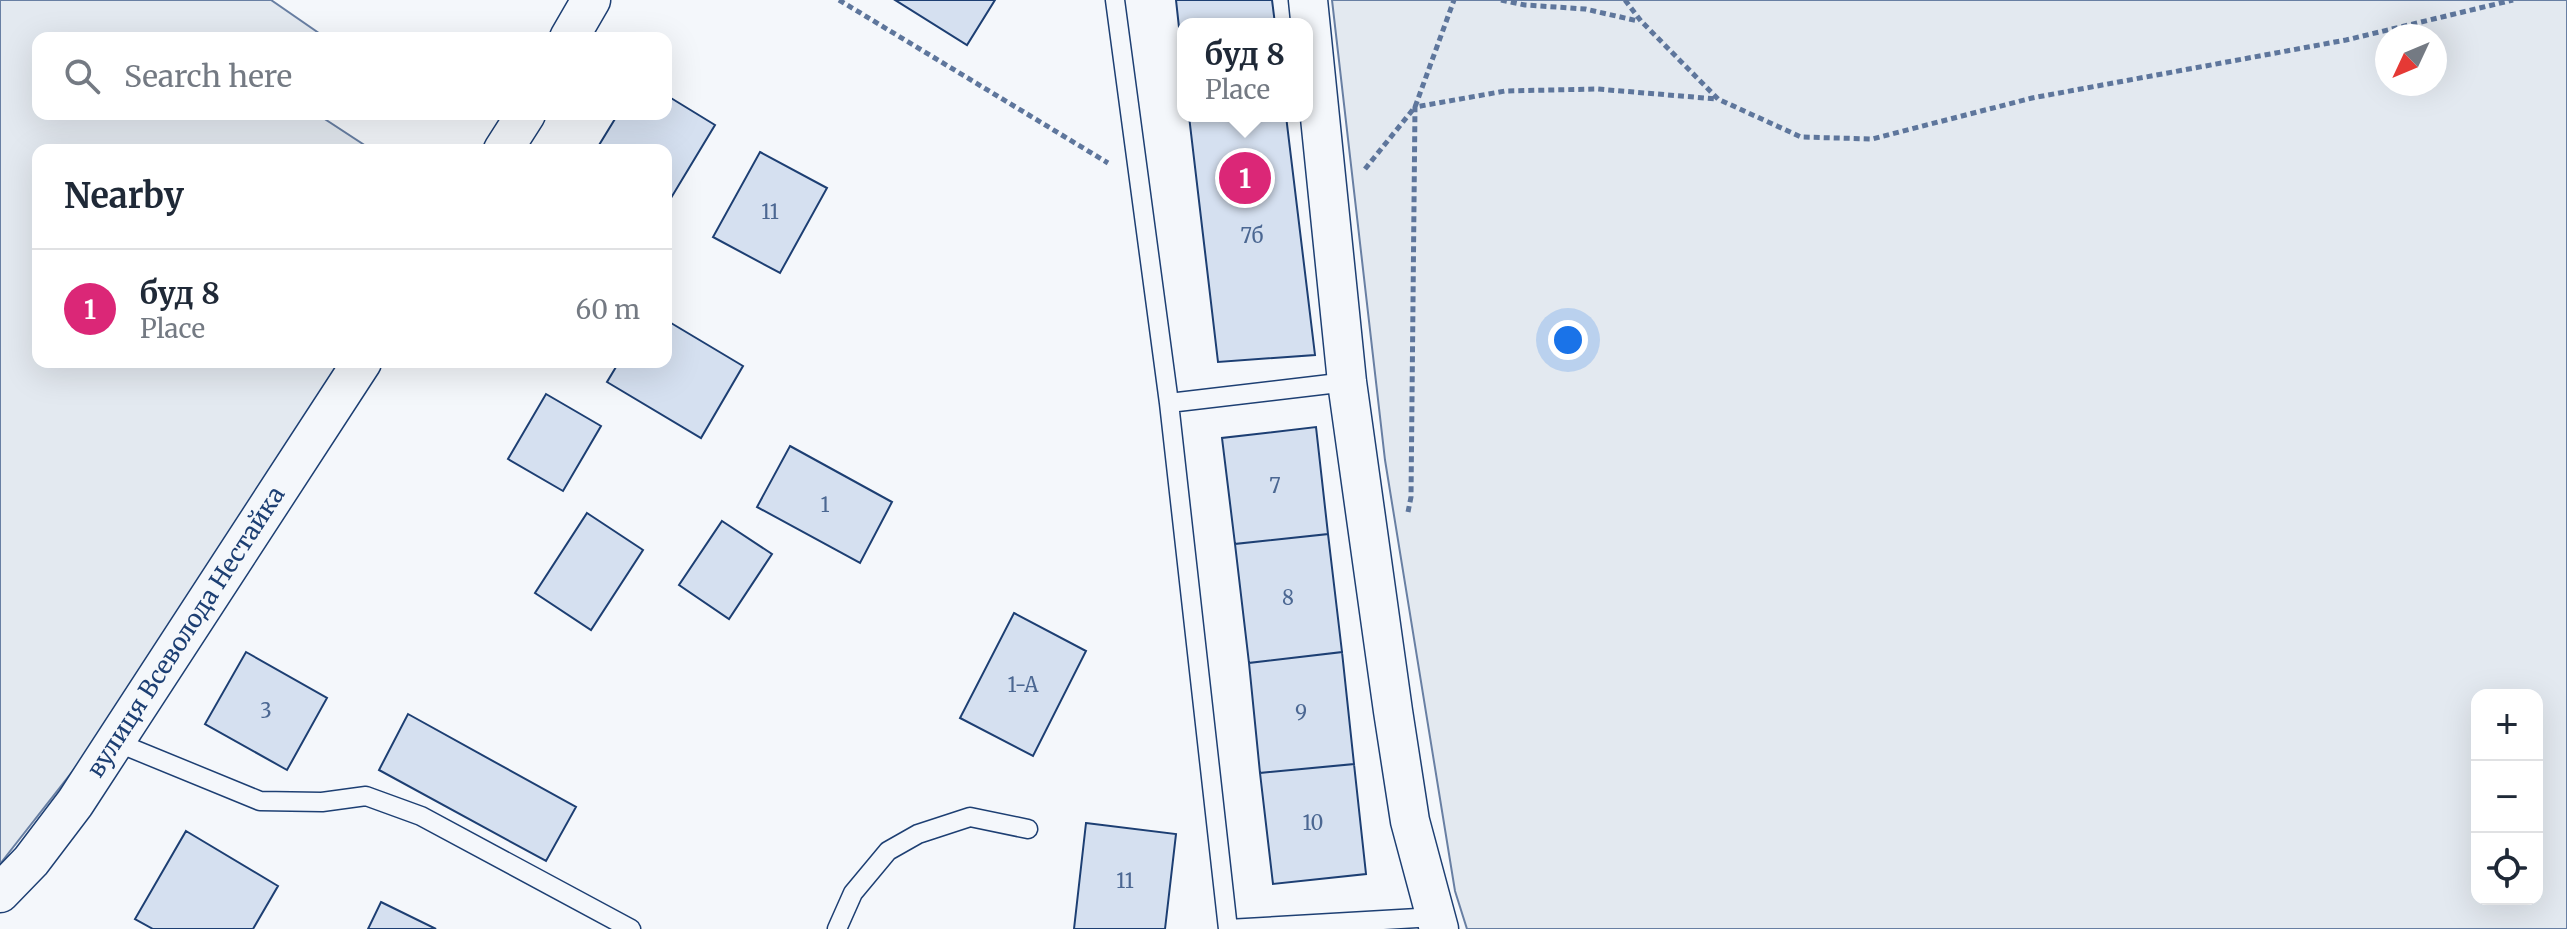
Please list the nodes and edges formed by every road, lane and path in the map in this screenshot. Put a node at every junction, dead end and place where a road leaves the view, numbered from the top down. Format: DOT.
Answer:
graph roads {
  1 [pos="591,0"];
  2 [pos="839,0"];
  3 [pos="1115,0"];
  4 [pos="1454,0"];
  5 [pos="1501,0"];
  6 [pos="1625,0"];
  7 [pos="2513,0"];
  8 [pos="1641,21"];
  9 [pos="572,32"];
  10 [pos="1313,51"];
  11 [pos="1718,99"];
  12 [pos="1415,107"];
  13 [pos="522,120"];
  14 [pos="507,144"];
  15 [pos="1141,183"];
  16 [pos="1329,213"];
  17 [pos="358,368"];
  18 [pos="1347,382"];
  19 [pos="1169,403"];
  20 [pos="1406,523"];
  21 [pos="116,742"];
  22 [pos="1028,829"];
  23 [pos="0,893"];
  24 [pos="1437,923"];
  25 [pos="631,929"];
  26 [pos="837,929"];
  1 -- 9 [label="street"];
  2 -- 15 [label="path"];
  3 -- 15 [label="lane"];
  4 -- 12 [label="path"];
  5 -- 8 [label="path"];
  6 -- 8 [label="path"];
  7 -- 11 [label="path"];
  8 -- 11 [label="path"];
  10 -- 16 [label="street"];
  11 -- 12 [label="path"];
  12 -- 16 [label="path"];
  12 -- 20 [label="path"];
  13 -- 14 [label="street"];
  15 -- 19 [label="lane"];
  16 -- 18 [label="street"];
  17 -- 21 [label="street, вулиця Всеволода Нестайка"];
  18 -- 19 [label="lane"];
  18 -- 24 [label="street"];
  19 -- 24 [label="lane"];
  21 -- 23 [label="street, вулиця Всеволода Нестайка"];
  21 -- 25 [label="lane"];
  22 -- 26 [label="lane"];
}
